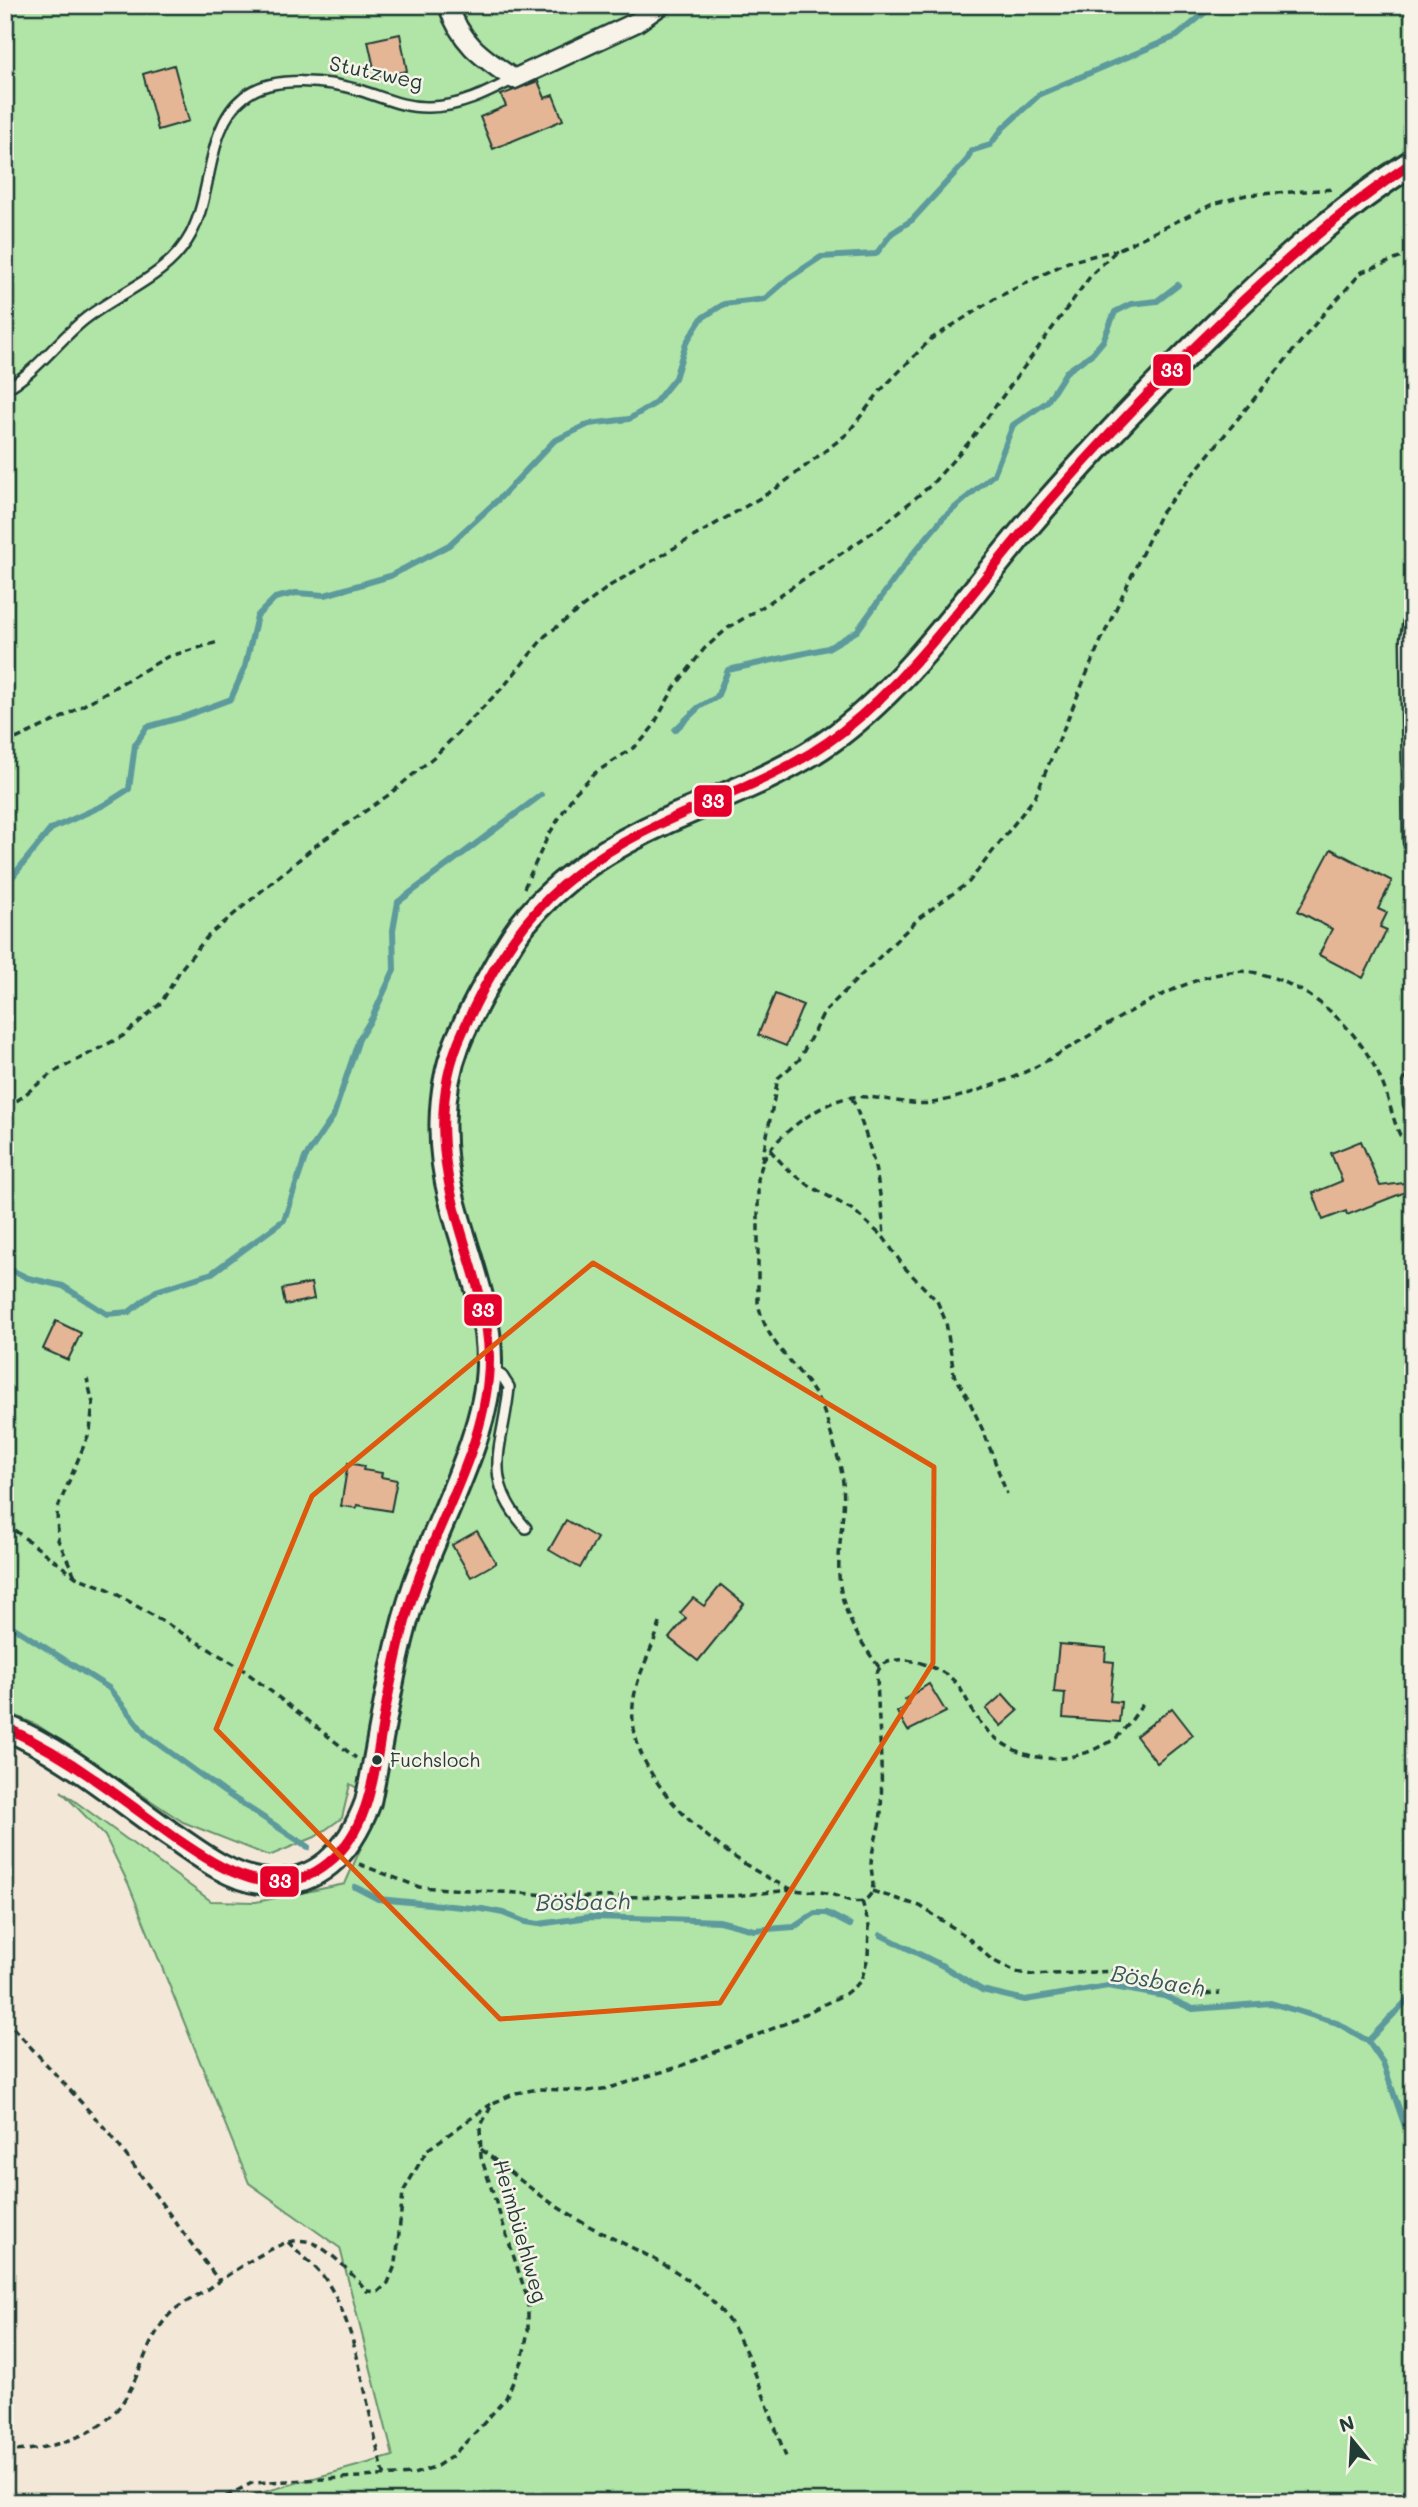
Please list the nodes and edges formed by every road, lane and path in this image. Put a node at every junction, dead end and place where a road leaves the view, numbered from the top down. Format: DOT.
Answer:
graph roads {
  1 [pos="448,5"];
  2 [pos="661,5"];
  3 [pos="514,79"];
  4 [pos="1413,162"];
  5 [pos="1374,187"];
  6 [pos="1117,250"];
  7 [pos="1413,253"];
  8 [pos="5,389"];
  9 [pos="1413,621"];
  10 [pos="218,642"];
  11 [pos="5,744"];
  12 [pos="1413,841"];
  13 [pos="523,892"];
  14 [pos="1413,1086"];
  15 [pos="851,1097"];
  16 [pos="1413,1103"];
  17 [pos="5,1104"];
  18 [pos="1413,1142"];
  19 [pos="770,1150"];
  20 [pos="762,1163"];
  21 [pos="884,1238"];
  22 [pos="489,1367"];
  23 [pos="87,1379"];
  24 [pos="1007,1494"];
  25 [pos="5,1523"];
  26 [pos="526,1528"];
  27 [pos="76,1577"];
  28 [pos="660,1623"];
  29 [pos="879,1667"];
  30 [pos="1143,1704"];
  31 [pos="5,1727"];
  32 [pos="374,1772"];
  33 [pos="337,1856"];
  34 [pos="792,1890"];
  35 [pos="872,1891"];
  36 [pos="862,1901"];
  37 [pos="1220,1993"];
  38 [pos="5,2019"];
  39 [pos="493,2103"];
  40 [pos="481,2149"];
  41 [pos="288,2242"];
  42 [pos="219,2281"];
  43 [pos="5,2451"];
  44 [pos="786,2457"];
  45 [pos="385,2477"];
  46 [pos="215,2502"];
  1 -- 3 [label="street"];
  2 -- 3 [label="street, Stutzweg"];
  3 -- 8 [label="lane, Stutzweg"];
  4 -- 5 [label="street"];
  5 -- 6 [label="path"];
  5 -- 22 [label="street"];
  6 -- 13 [label="path"];
  6 -- 17 [label="path"];
  7 -- 20 [label="path"];
  9 -- 12 [label="street"];
  10 -- 11 [label="path"];
  14 -- 16 [label="street"];
  15 -- 18 [label="path"];
  15 -- 19 [label="path"];
  15 -- 21 [label="path"];
  19 -- 20 [label="path"];
  19 -- 21 [label="path"];
  20 -- 29 [label="path"];
  21 -- 24 [label="path"];
  22 -- 26 [label="lane"];
  22 -- 32 [label="street"];
  23 -- 27 [label="path"];
  25 -- 27 [label="path"];
  27 -- 32 [label="path"];
  28 -- 34 [label="path"];
  29 -- 30 [label="path"];
  29 -- 35 [label="path"];
  31 -- 33 [label="street"];
  32 -- 33 [label="street"];
  33 -- 34 [label="path"];
  34 -- 36 [label="path"];
  35 -- 36 [label="path"];
  35 -- 37 [label="path"];
  36 -- 39 [label="path"];
  38 -- 42 [label="path"];
  39 -- 40 [label="path, Heimbüehlweg"];
  39 -- 41 [label="path"];
  40 -- 44 [label="path"];
  40 -- 45 [label="path, Heimbüehlweg"];
  41 -- 42 [label="path"];
  41 -- 45 [label="path"];
  42 -- 43 [label="path"];
  45 -- 46 [label="path, Heimbüehlweg"];
}
